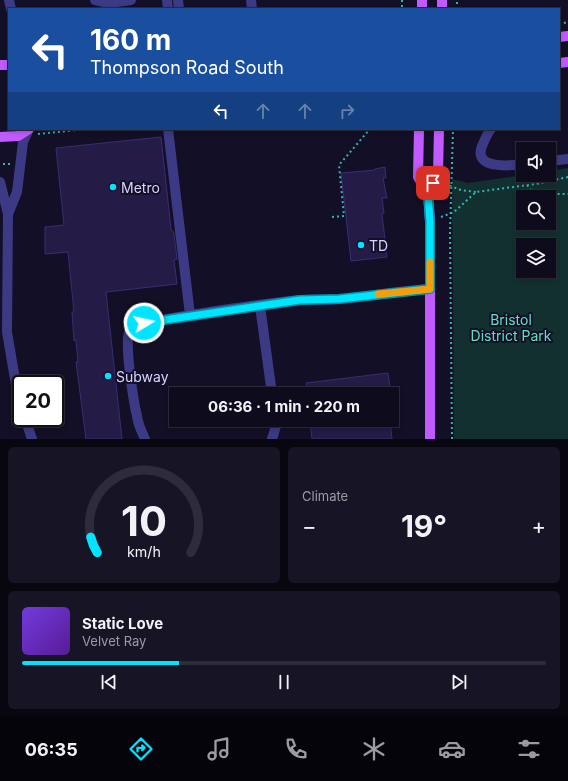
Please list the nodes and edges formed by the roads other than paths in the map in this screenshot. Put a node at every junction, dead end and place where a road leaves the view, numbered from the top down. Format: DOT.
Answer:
graph roads {
  1 [pos="95,0"];
  2 [pos="131,0"];
  3 [pos="116,5"];
  4 [pos="27,130"];
  5 [pos="29,130"];
  6 [pos="168,130"];
  7 [pos="419,130"];
  8 [pos="439,130"];
  9 [pos="490,130"];
  10 [pos="0,137"];
  11 [pos="568,154"];
  12 [pos="556,155"];
  13 [pos="516,159"];
  14 [pos="568,159"];
  15 [pos="556,160"];
  16 [pos="493,164"];
  17 [pos="516,165"];
  18 [pos="0,182"];
  19 [pos="428,194"];
  20 [pos="8,214"];
  21 [pos="430,289"];
  22 [pos="260,306"];
  23 [pos="190,315"];
  24 [pos="14,375"];
  25 [pos="271,387"];
  26 [pos="28,427"];
  27 [pos="276,427"];
  28 [pos="32,439"];
  29 [pos="146,439"];
  30 [pos="272,439"];
  31 [pos="430,439"];
  1 -- 3 [label="street"];
  2 -- 3 [label="street"];
  4 -- 10 [label="main road"];
  5 -- 20 [label="street"];
  6 -- 23 [label="street"];
  7 -- 19 [label="main road"];
  8 -- 19 [label="main road"];
  9 -- 16 [label="street"];
  11 -- 12 [label="street"];
  13 -- 16 [label="street"];
  14 -- 15 [label="street"];
  16 -- 17 [label="street"];
  18 -- 20 [label="street"];
  19 -- 21 [label="main road"];
  20 -- 24 [label="street"];
  21 -- 22 [label="street"];
  21 -- 31 [label="main road"];
  22 -- 23 [label="street"];
  22 -- 25 [label="street"];
  23 -- 29 [label="street"];
  26 -- 28 [label="street"];
  27 -- 30 [label="street"];
}
